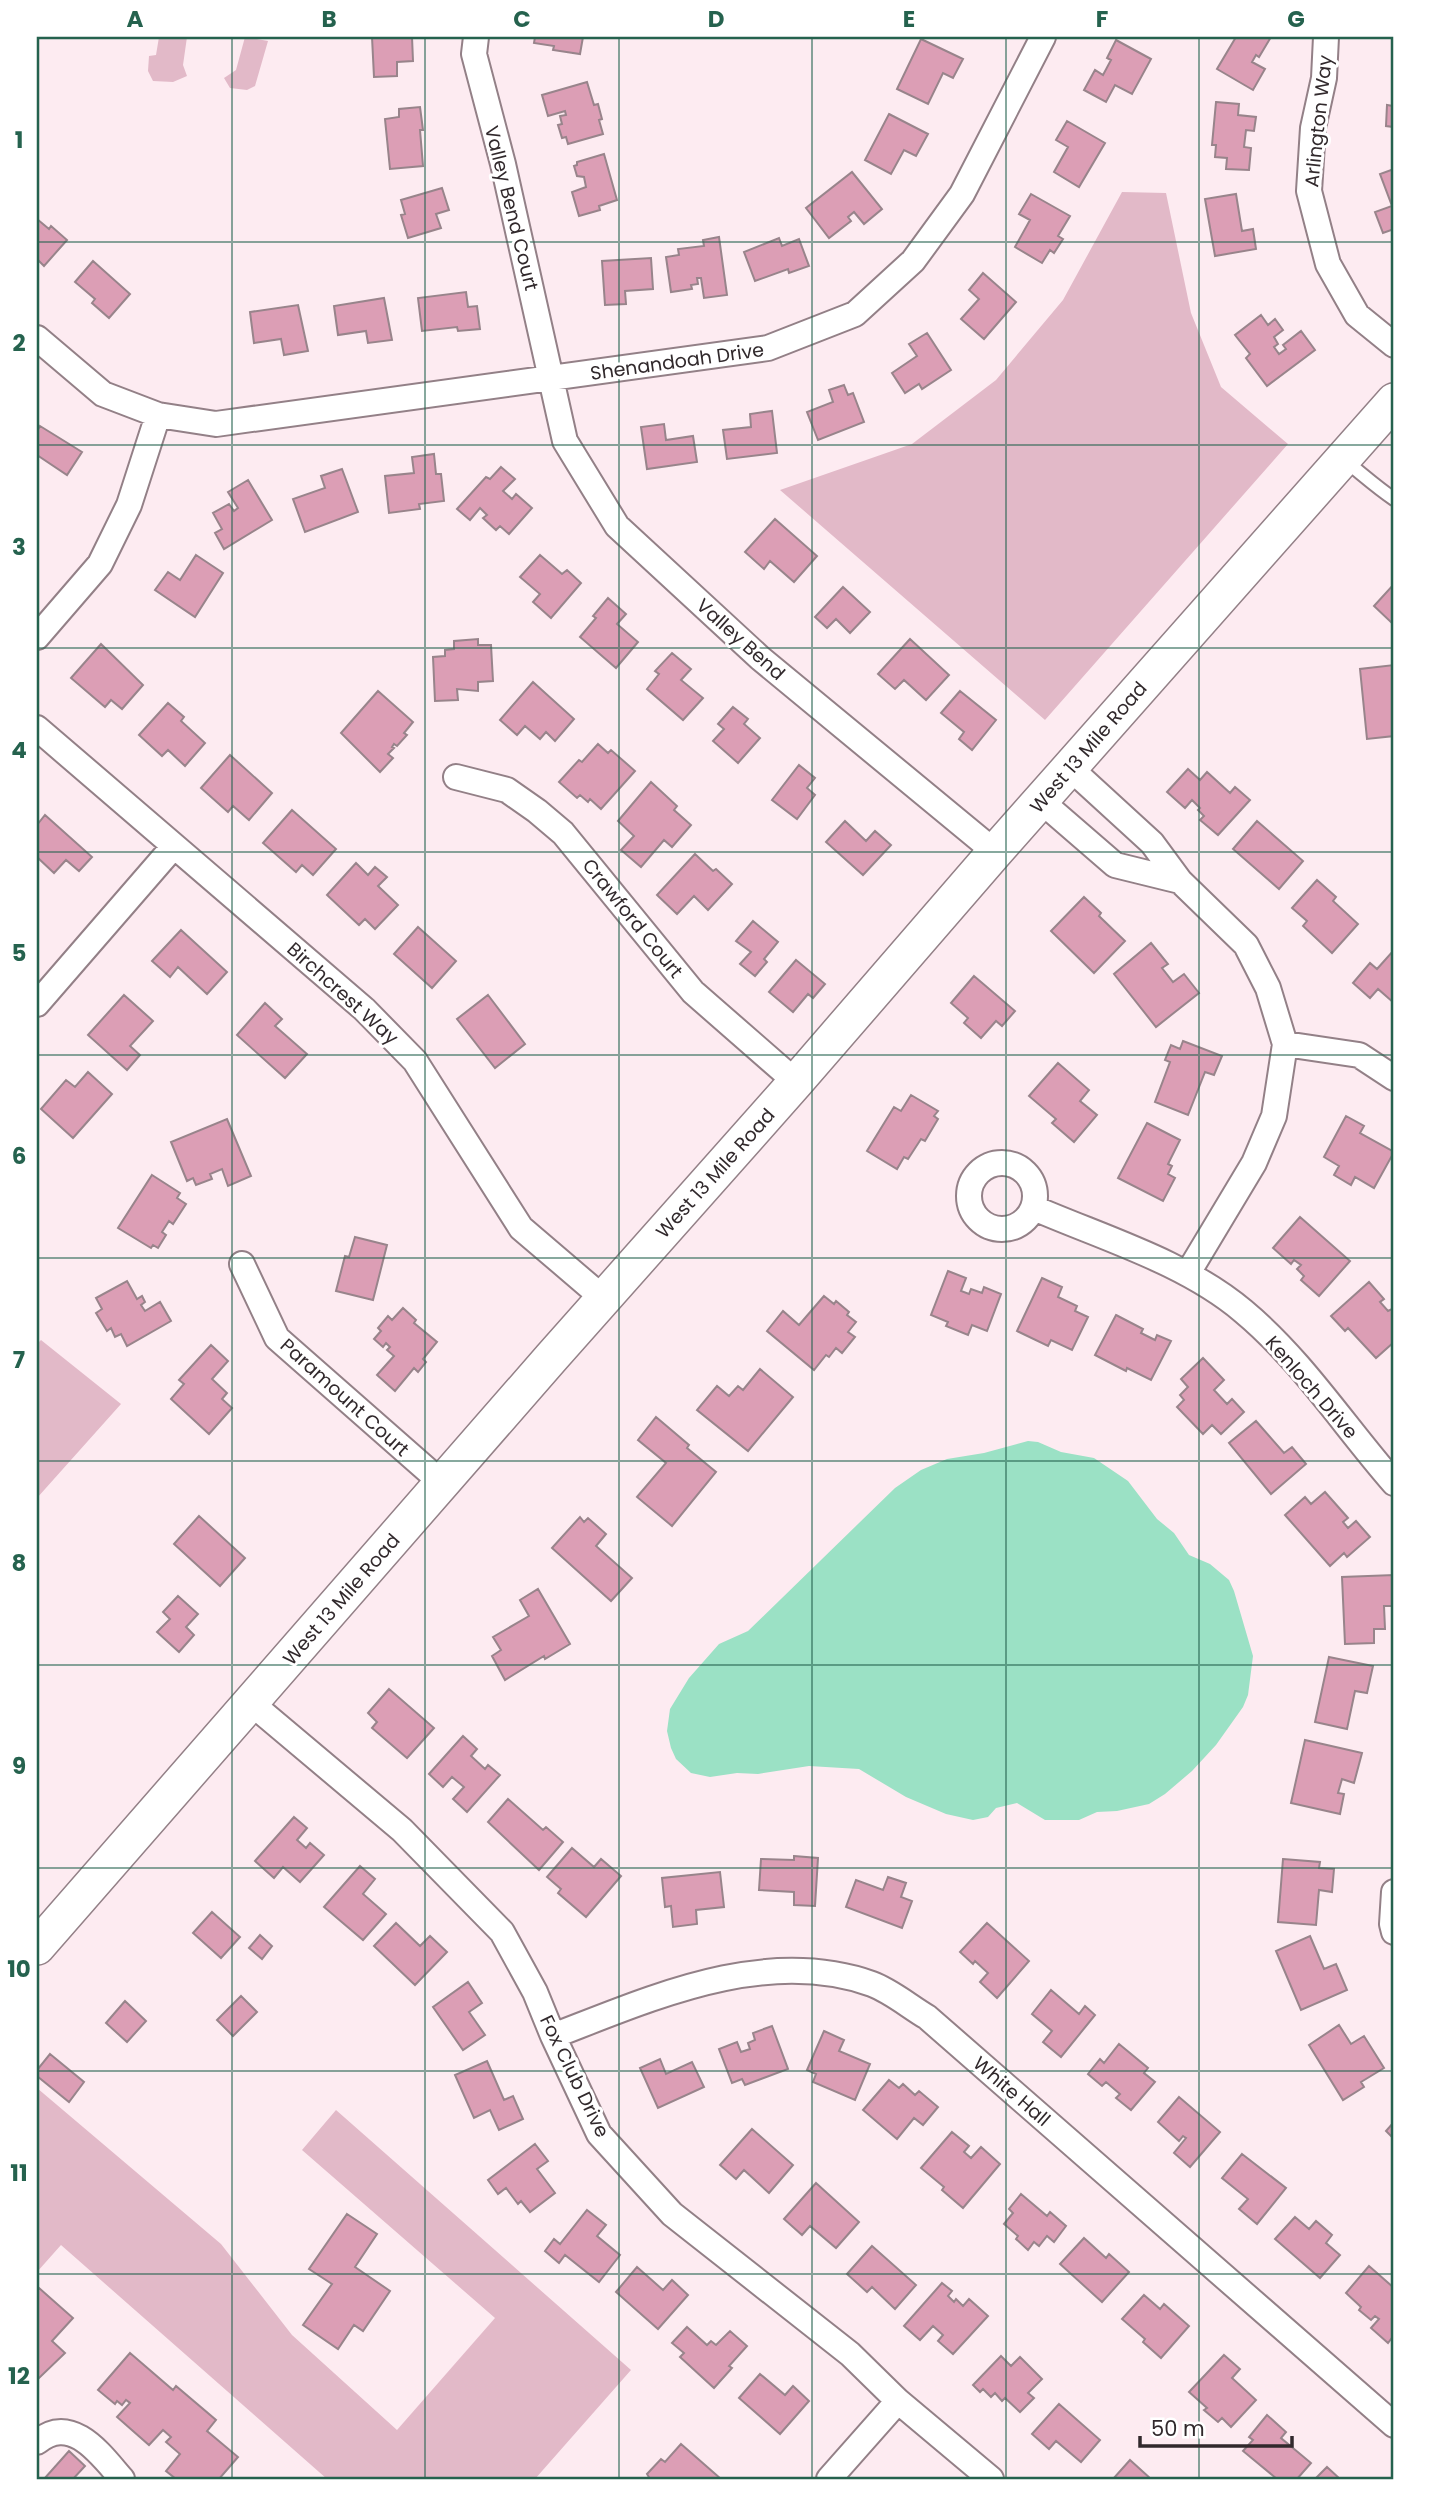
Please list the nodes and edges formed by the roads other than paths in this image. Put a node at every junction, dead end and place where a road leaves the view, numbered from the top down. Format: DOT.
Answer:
graph roads {
  1 [pos="476,37"];
  2 [pos="1043,37"];
  3 [pos="1326,37"];
  4 [pos="37,338"];
  5 [pos="1394,345"];
  6 [pos="552,379"];
  7 [pos="1394,401"];
  8 [pos="158,415"];
  9 [pos="1343,459"];
  10 [pos="1394,499"];
  11 [pos="37,637"];
  12 [pos="37,727"];
  13 [pos="1070,768"];
  14 [pos="456,777"];
  15 [pos="1041,801"];
  16 [pos="174,846"];
  17 [pos="995,852"];
  18 [pos="1180,881"];
  19 [pos="37,1004"];
  20 [pos="1285,1044"];
  21 [pos="1394,1078"];
  22 [pos="796,1082"];
  23 [pos="1034,1208"];
  24 [pos="242,1264"];
  25 [pos="1188,1273"];
  26 [pos="603,1298"];
  27 [pos="442,1483"];
  28 [pos="1394,1483"];
  29 [pos="251,1703"];
  30 [pos="1394,1892"];
  31 [pos="1394,1932"];
  32 [pos="37,1947"];
  33 [pos="553,2036"];
  34 [pos="898,2401"];
  35 [pos="1394,2425"];
  36 [pos="37,2442"];
  37 [pos="122,2479"];
  38 [pos="829,2479"];
  39 [pos="991,2479"];
  1 -- 6 [label="street, Valley Bend Court"];
  2 -- 6 [label="street, Shenandoah Drive"];
  3 -- 5 [label="street, Arlington Way"];
  4 -- 8 [label="street, Shenandoah Drive"];
  6 -- 8 [label="street, Shenandoah Drive"];
  6 -- 17 [label="street, Valley Bend"];
  7 -- 9 [label="street, West 13 Mile Road"];
  8 -- 11 [label="street"];
  9 -- 10 [label="lane"];
  9 -- 13 [label="street, West 13 Mile Road"];
  12 -- 16 [label="street, Birchcrest Way"];
  13 -- 15 [label="street, West 13 Mile Road"];
  13 -- 18 [label="street"];
  14 -- 22 [label="street, Crawford Court"];
  15 -- 17 [label="street, West 13 Mile Road"];
  15 -- 18 [label="street"];
  16 -- 19 [label="street"];
  16 -- 26 [label="street, Birchcrest Way"];
  17 -- 22 [label="street, West 13 Mile Road"];
  18 -- 20 [label="street"];
  20 -- 21 [label="street"];
  20 -- 25 [label="street"];
  22 -- 26 [label="street, West 13 Mile Road"];
  23 -- 25 [label="street, Kenloch Drive"];
  24 -- 27 [label="street, Paramount Court"];
  25 -- 28 [label="street, Kenloch Drive"];
  26 -- 27 [label="street, West 13 Mile Road"];
  27 -- 29 [label="street, West 13 Mile Road"];
  29 -- 32 [label="street, West 13 Mile Road"];
  29 -- 33 [label="street, Fox Club Drive"];
  30 -- 31 [label="street"];
  33 -- 34 [label="street, Fox Club Drive"];
  33 -- 35 [label="street, White Hall"];
  34 -- 38 [label="street"];
  34 -- 39 [label="street, Fox Club Drive"];
  36 -- 37 [label="street"];
}
